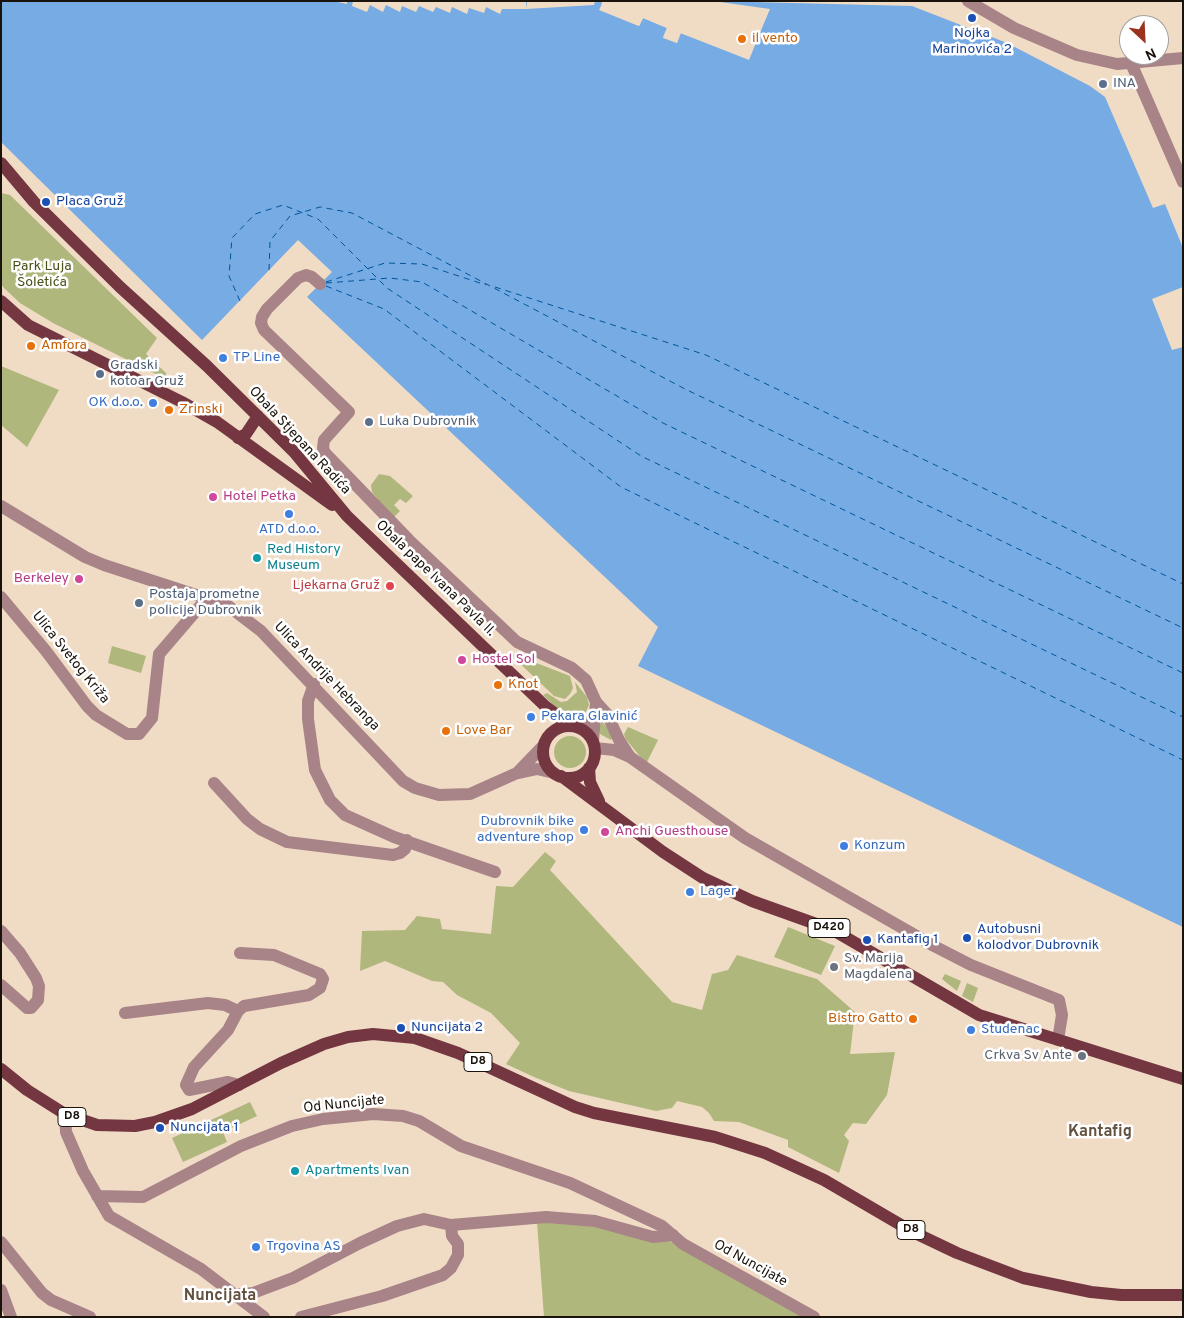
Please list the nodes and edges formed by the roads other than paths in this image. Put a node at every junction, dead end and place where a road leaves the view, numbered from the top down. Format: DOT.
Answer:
graph roads {
  1 [pos="968,1"];
  2 [pos="1183,58"];
  3 [pos="1169,59"];
  4 [pos="1119,63"];
  5 [pos="1132,65"];
  6 [pos="1,163"];
  7 [pos="1,181"];
  8 [pos="1183,182"];
  9 [pos="20,188"];
  10 [pos="320,284"];
  11 [pos="1,301"];
  12 [pos="258,416"];
  13 [pos="238,438"];
  14 [pos="1,506"];
  15 [pos="347,516"];
  16 [pos="1,597"];
  17 [pos="208,597"];
  18 [pos="314,684"];
  19 [pos="545,706"];
  20 [pos="595,708"];
  21 [pos="573,726"];
  22 [pos="546,740"];
  23 [pos="594,744"];
  24 [pos="630,757"];
  25 [pos="589,768"];
  26 [pos="517,773"];
  27 [pos="558,774"];
  28 [pos="214,783"];
  29 [pos="605,809"];
  30 [pos="407,840"];
  31 [pos="495,872"];
  32 [pos="1,932"];
  33 [pos="240,952"];
  34 [pos="1,985"];
  35 [pos="238,1011"];
  36 [pos="125,1013"];
  37 [pos="1058,1040"];
  38 [pos="1,1069"];
  39 [pos="1183,1079"];
  40 [pos="239,1085"];
  41 [pos="65,1114"];
  42 [pos="97,1196"];
  43 [pos="451,1225"];
  44 [pos="673,1235"];
  45 [pos="1,1242"];
  46 [pos="1,1290"];
  47 [pos="234,1295"];
  48 [pos="1183,1295"];
  49 [pos="11,1317"];
  50 [pos="90,1317"];
  51 [pos="264,1317"];
  52 [pos="301,1317"];
  53 [pos="814,1317"];
  1 -- 4 [label="street"];
  2 -- 3 [label="street"];
  5 -- 8 [label="street"];
  6 -- 9 [label="main road, Obala Stjepana Radića"];
  7 -- 9 [label="main road"];
  9 -- 12 [label="main road, Obala Stjepana Radića"];
  10 -- 20 [label="street"];
  11 -- 13 [label="main road, Obala Stjepana Radića"];
  12 -- 13 [label="main road"];
  12 -- 15 [label="main road, Obala Stjepana Radića"];
  13 -- 15 [label="main road, Obala Stjepana Radića"];
  14 -- 17 [label="street, Ulica Andrije Hebranga"];
  15 -- 19 [label="main road, Obala pape Ivana Pavla II."];
  16 -- 17 [label="street, Ulica Svetog Križa"];
  17 -- 18 [label="street, Ulica Andrije Hebranga"];
  18 -- 26 [label="street, Ulica Andrije Hebranga"];
  18 -- 30 [label="street"];
  19 -- 21 [label="main road, Obala pape Ivana Pavla II."];
  19 -- 22 [label="main road"];
  20 -- 21 [label="street"];
  20 -- 23 [label="street"];
  20 -- 24 [label="street"];
  21 -- 22 [label="main road"];
  21 -- 23 [label="main road"];
  22 -- 26 [label="street, Ulica Andrije Hebranga"];
  22 -- 27 [label="main road, D420"];
  23 -- 24 [label="street"];
  23 -- 25 [label="main road"];
  24 -- 37 [label="street"];
  25 -- 27 [label="main road"];
  25 -- 29 [label="main road, D420"];
  26 -- 27 [label="street, Ulica Andrije Hebranga"];
  27 -- 29 [label="main road, D420"];
  28 -- 30 [label="street"];
  29 -- 37 [label="main road, D420"];
  30 -- 31 [label="street"];
  32 -- 34 [label="street"];
  33 -- 35 [label="street"];
  35 -- 36 [label="street"];
  35 -- 40 [label="street"];
  37 -- 39 [label="main road, D420"];
  38 -- 41 [label="main road, D8"];
  40 -- 41 [label="main road, D8"];
  40 -- 48 [label="main road, D8"];
  41 -- 42 [label="street"];
  42 -- 44 [label="street, Od Nuncijate"];
  42 -- 47 [label="street"];
  43 -- 44 [label="street"];
  43 -- 47 [label="street"];
  43 -- 52 [label="street"];
  44 -- 53 [label="street, Od Nuncijate"];
  45 -- 50 [label="street"];
  46 -- 49 [label="street"];
  47 -- 51 [label="street"];
}
